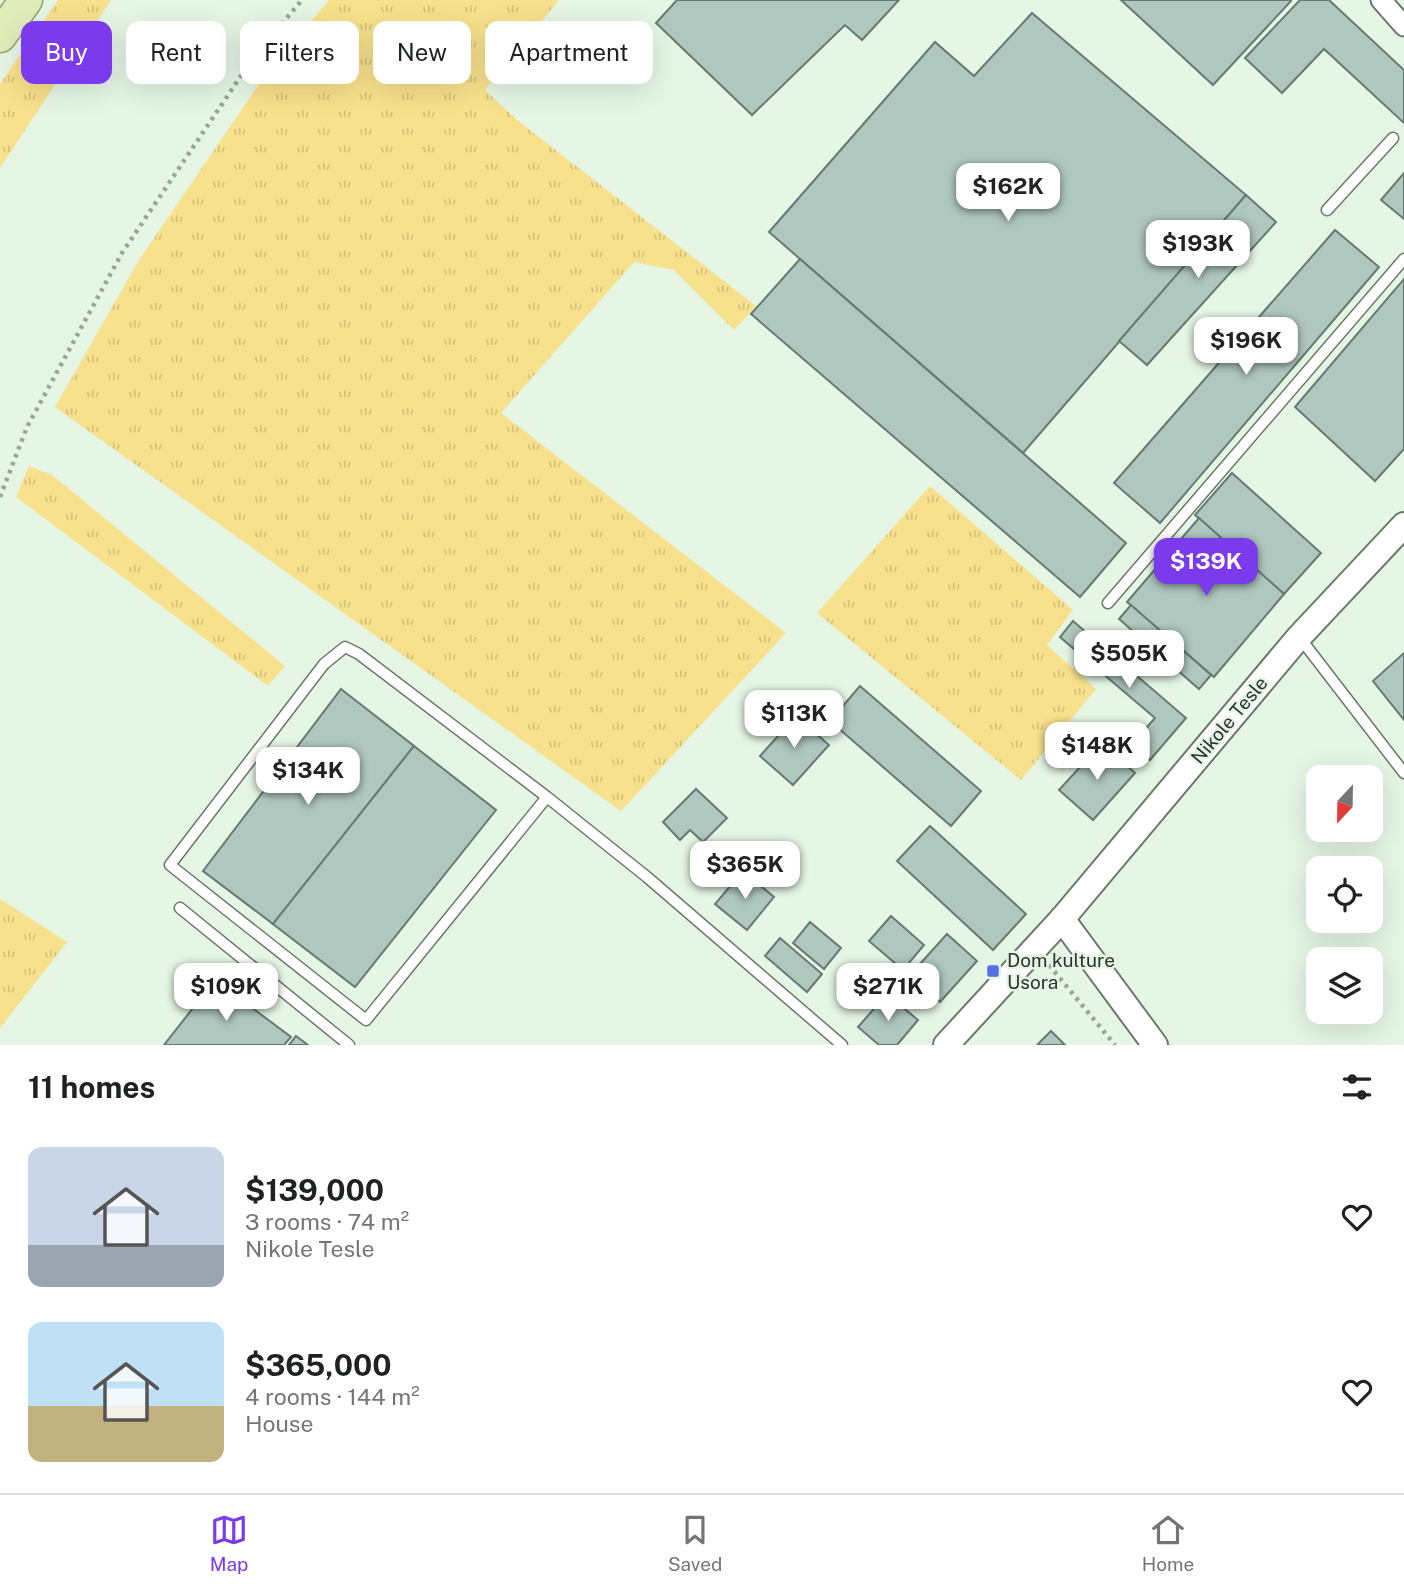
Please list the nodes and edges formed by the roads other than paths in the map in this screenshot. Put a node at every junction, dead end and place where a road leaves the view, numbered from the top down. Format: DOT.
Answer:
graph roads {
  1 [pos="26,0"];
  2 [pos="1381,0"];
  3 [pos="1404,26"];
  4 [pos="0,36"];
  5 [pos="1393,138"];
  6 [pos="1327,210"];
  7 [pos="1404,259"];
  8 [pos="1404,525"];
  9 [pos="1108,603"];
  10 [pos="1299,637"];
  11 [pos="1404,773"];
  12 [pos="547,797"];
  13 [pos="180,908"];
  14 [pos="1062,919"];
  15 [pos="349,1045"];
  16 [pos="842,1045"];
  17 [pos="946,1045"];
  18 [pos="1155,1045"];
  1 -- 4 [label="main road"];
  2 -- 3 [label="street"];
  5 -- 6 [label="lane"];
  7 -- 9 [label="lane"];
  8 -- 10 [label="street, Nikole Tesle"];
  10 -- 11 [label="lane"];
  10 -- 14 [label="street, Nikole Tesle"];
  12 -- 12 [label="lane"];
  12 -- 16 [label="lane"];
  13 -- 15 [label="lane"];
  14 -- 17 [label="street, Nikole Tesle"];
  14 -- 18 [label="street"];
}
